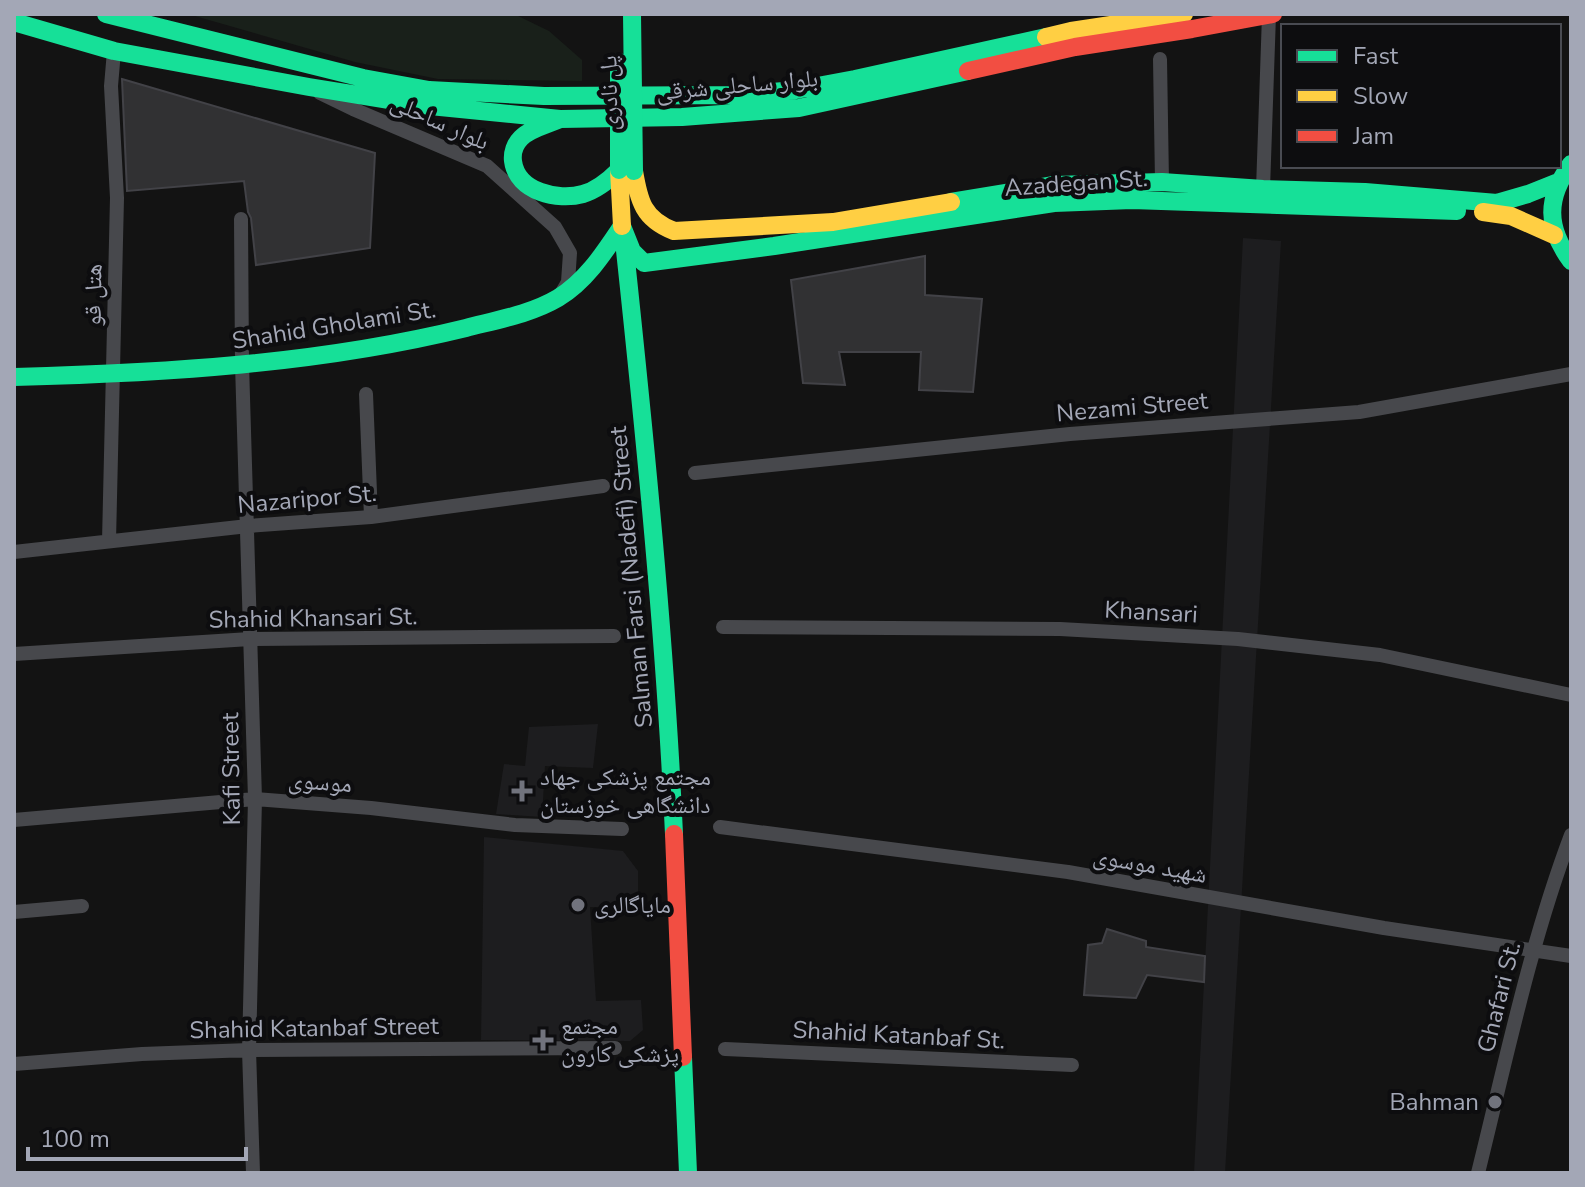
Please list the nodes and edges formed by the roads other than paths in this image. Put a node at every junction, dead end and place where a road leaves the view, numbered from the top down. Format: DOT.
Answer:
graph roads {
  1 [pos="106,14"];
  2 [pos="619,14"];
  3 [pos="632,14"];
  4 [pos="1184,14"];
  5 [pos="1271,14"];
  6 [pos="125,20"];
  7 [pos="14,22"];
  8 [pos="114,51"];
  9 [pos="1160,59"];
  10 [pos="309,87"];
  11 [pos="560,119"];
  12 [pos="1571,164"];
  13 [pos="626,170"];
  14 [pos="1162,182"];
  15 [pos="1558,182"];
  16 [pos="1263,189"];
  17 [pos="241,219"];
  18 [pos="622,226"];
  19 [pos="1554,235"];
  20 [pos="1571,261"];
  21 [pos="559,298"];
  22 [pos="242,364"];
  23 [pos="114,374"];
  24 [pos="1571,374"];
  25 [pos="14,377"];
  26 [pos="366,394"];
  27 [pos="695,473"];
  28 [pos="603,486"];
  29 [pos="371,517"];
  30 [pos="248,526"];
  31 [pos="109,541"];
  32 [pos="14,552"];
  33 [pos="723,627"];
  34 [pos="614,636"];
  35 [pos="250,639"];
  36 [pos="14,654"];
  37 [pos="1571,695"];
  38 [pos="255,799"];
  39 [pos="14,820"];
  40 [pos="720,827"];
  41 [pos="622,829"];
  42 [pos="1571,835"];
  43 [pos="82,906"];
  44 [pos="14,912"];
  45 [pos="1534,951"];
  46 [pos="1571,956"];
  47 [pos="615,1048"];
  48 [pos="725,1049"];
  49 [pos="249,1050"];
  50 [pos="14,1064"];
  51 [pos="1072,1065"];
  52 [pos="253,1173"];
  53 [pos="688,1173"];
  54 [pos="1478,1173"];
  1 -- 6 [label="main road, بلوار ساحلی شرقی"];
  2 -- 13 [label="main road, پل نادری, bridge"];
  3 -- 13 [label="main road, پل نادری, bridge"];
  4 -- 6 [label="main road, بلوار ساحلی شرقی"];
  5 -- 11 [label="main road, بلوار ساحلی شرقی"];
  5 -- 16 [label="street"];
  6 -- 8 [label="main road"];
  7 -- 8 [label="main road, بلوار ساحلی شرقی"];
  8 -- 10 [label="main road, بلوار ساحلی شرقی"];
  8 -- 23 [label="street, هتل قو"];
  9 -- 14 [label="street"];
  10 -- 11 [label="main road, بلوار ساحلی شرقی"];
  10 -- 21 [label="street, بلوار ساحلی"];
  11 -- 13 [label="main road"];
  12 -- 15 [label="main road"];
  13 -- 14 [label="main road, Azadegan St."];
  13 -- 18 [label="main road, Salman Farsi (Nadefi) Street"];
  14 -- 16 [label="main road, Azadegan St."];
  15 -- 16 [label="main road, Azadegan St."];
  15 -- 19 [label="main road"];
  17 -- 22 [label="street, Kafi Street"];
  18 -- 19 [label="main road, Azadegan St."];
  18 -- 21 [label="main road, Shahid Gholami St."];
  18 -- 53 [label="main road, Salman Farsi (Nadefi) Street"];
  19 -- 20 [label="main road"];
  21 -- 22 [label="main road, Shahid Gholami St."];
  22 -- 23 [label="main road, Shahid Gholami St."];
  22 -- 30 [label="street, Kafi Street"];
  23 -- 25 [label="main road, Shahid Gholami St."];
  23 -- 31 [label="street, هتل قو"];
  24 -- 27 [label="street, Nezami Street"];
  26 -- 29 [label="street"];
  28 -- 29 [label="street, Nazaripor St."];
  29 -- 30 [label="street, Nazaripor St."];
  30 -- 31 [label="street, Nazaripor St."];
  30 -- 35 [label="street, Kafi Street"];
  31 -- 32 [label="street, Nazaripor St."];
  33 -- 37 [label="street, Khansari"];
  34 -- 35 [label="street, Shahid Khansari St."];
  35 -- 36 [label="street, Shahid Khansari St."];
  35 -- 38 [label="street, Kafi Street"];
  38 -- 39 [label="street, موسوی"];
  38 -- 41 [label="street, موسوی"];
  38 -- 49 [label="street, Kafi Street"];
  40 -- 45 [label="street, شهید موسوی"];
  42 -- 45 [label="street, Ghafari St."];
  43 -- 44 [label="street"];
  45 -- 46 [label="street, شهید موسوی"];
  45 -- 54 [label="street, Ghafari St."];
  47 -- 49 [label="street, Shahid Katanbaf Street"];
  48 -- 51 [label="street, Shahid Katanbaf St."];
  49 -- 50 [label="street, Shahid Katanbaf Street"];
  49 -- 52 [label="street, Kafi Street"];
}
